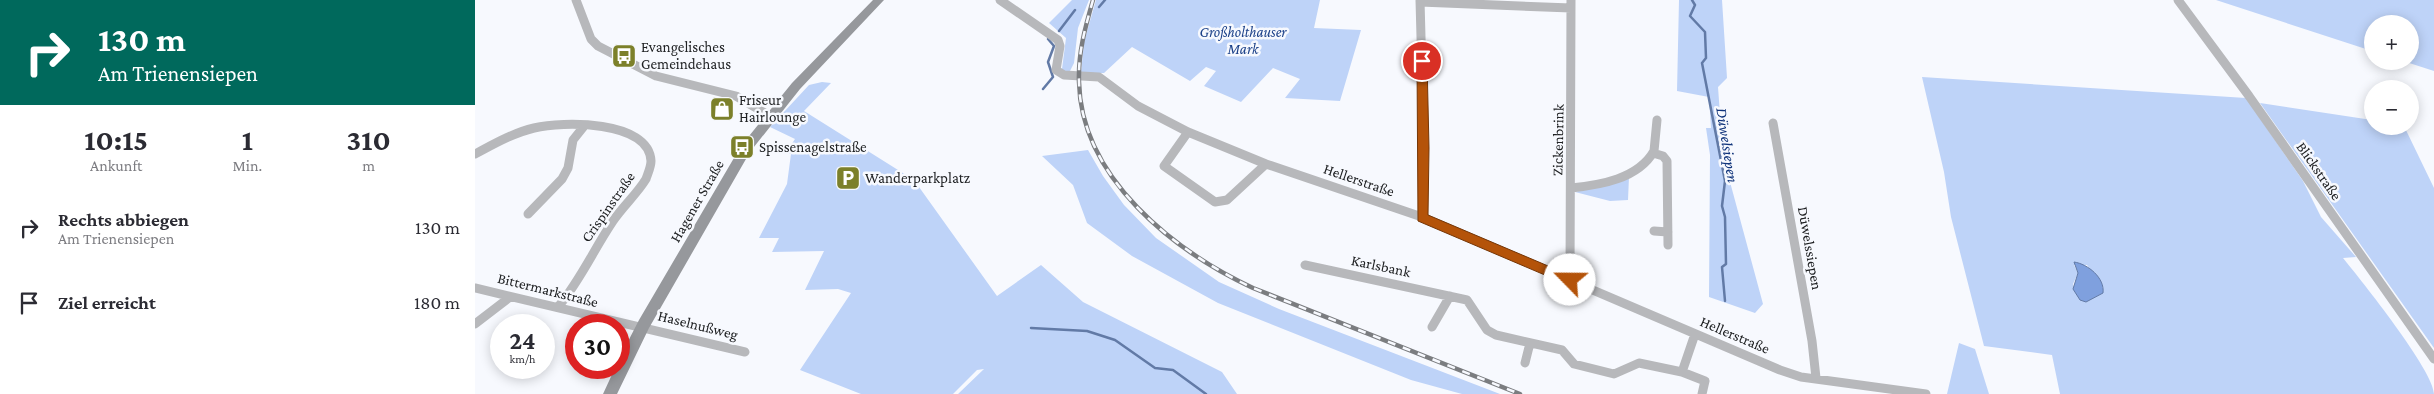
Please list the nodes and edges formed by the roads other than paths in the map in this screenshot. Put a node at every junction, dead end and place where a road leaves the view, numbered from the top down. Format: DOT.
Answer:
graph roads {
  1 [pos="576,0"];
  2 [pos="879,0"];
  3 [pos="1000,0"];
  4 [pos="2178,0"];
  5 [pos="1420,1"];
  6 [pos="1571,4"];
  7 [pos="771,116"];
  8 [pos="1657,120"];
  9 [pos="1773,123"];
  10 [pos="585,125"];
  11 [pos="1188,132"];
  12 [pos="1653,153"];
  13 [pos="475,154"];
  14 [pos="1266,164"];
  15 [pos="1571,188"];
  16 [pos="528,214"];
  17 [pos="1422,218"];
  18 [pos="1654,231"];
  19 [pos="1668,232"];
  20 [pos="1668,245"];
  21 [pos="1305,265"];
  22 [pos="1570,280"];
  23 [pos="475,288"];
  24 [pos="1450,296"];
  25 [pos="510,297"];
  26 [pos="558,307"];
  27 [pos="475,324"];
  28 [pos="643,327"];
  29 [pos="1432,327"];
  30 [pos="1695,334"];
  31 [pos="1530,343"];
  32 [pos="745,352"];
  33 [pos="2434,359"];
  34 [pos="1525,363"];
  35 [pos="1682,372"];
  36 [pos="1816,378"];
  37 [pos="610,394"];
  38 [pos="1702,394"];
  39 [pos="1926,394"];
  1 -- 7 [label="street"];
  2 -- 7 [label="main road, Hagener Straße"];
  3 -- 11 [label="street, Hellerstraße"];
  4 -- 33 [label="street, Blickstraße"];
  5 -- 6 [label="street"];
  5 -- 17 [label="street"];
  6 -- 15 [label="street, Zickenbrink"];
  7 -- 28 [label="main road, Hagener Straße"];
  8 -- 12 [label="street"];
  9 -- 36 [label="street, Düwelssiepen"];
  10 -- 13 [label="street, Crispinstraße"];
  10 -- 16 [label="street"];
  10 -- 26 [label="street, Crispinstraße"];
  11 -- 14 [label="street, Hellerstraße"];
  11 -- 14 [label="street"];
  12 -- 15 [label="street"];
  12 -- 19 [label="street"];
  14 -- 17 [label="street, Hellerstraße"];
  15 -- 22 [label="street, Zickenbrink"];
  17 -- 22 [label="street, Hellerstraße"];
  18 -- 19 [label="street"];
  19 -- 20 [label="street"];
  21 -- 24 [label="street, Karlsbank"];
  22 -- 30 [label="street, Hellerstraße"];
  23 -- 25 [label="street, Bittermarkstraße"];
  24 -- 29 [label="street"];
  24 -- 31 [label="street, Karlsbank"];
  25 -- 26 [label="street, Bittermarkstraße"];
  25 -- 27 [label="street"];
  26 -- 28 [label="street, Bittermarkstraße"];
  28 -- 32 [label="street, Haselnußweg"];
  28 -- 37 [label="main road, Hagener Straße"];
  30 -- 35 [label="street"];
  30 -- 36 [label="street, Hellerstraße"];
  31 -- 34 [label="street"];
  31 -- 35 [label="street, Karlsbank"];
  35 -- 38 [label="street, Karlsbank"];
  36 -- 39 [label="street, Hellerstraße"];
}
